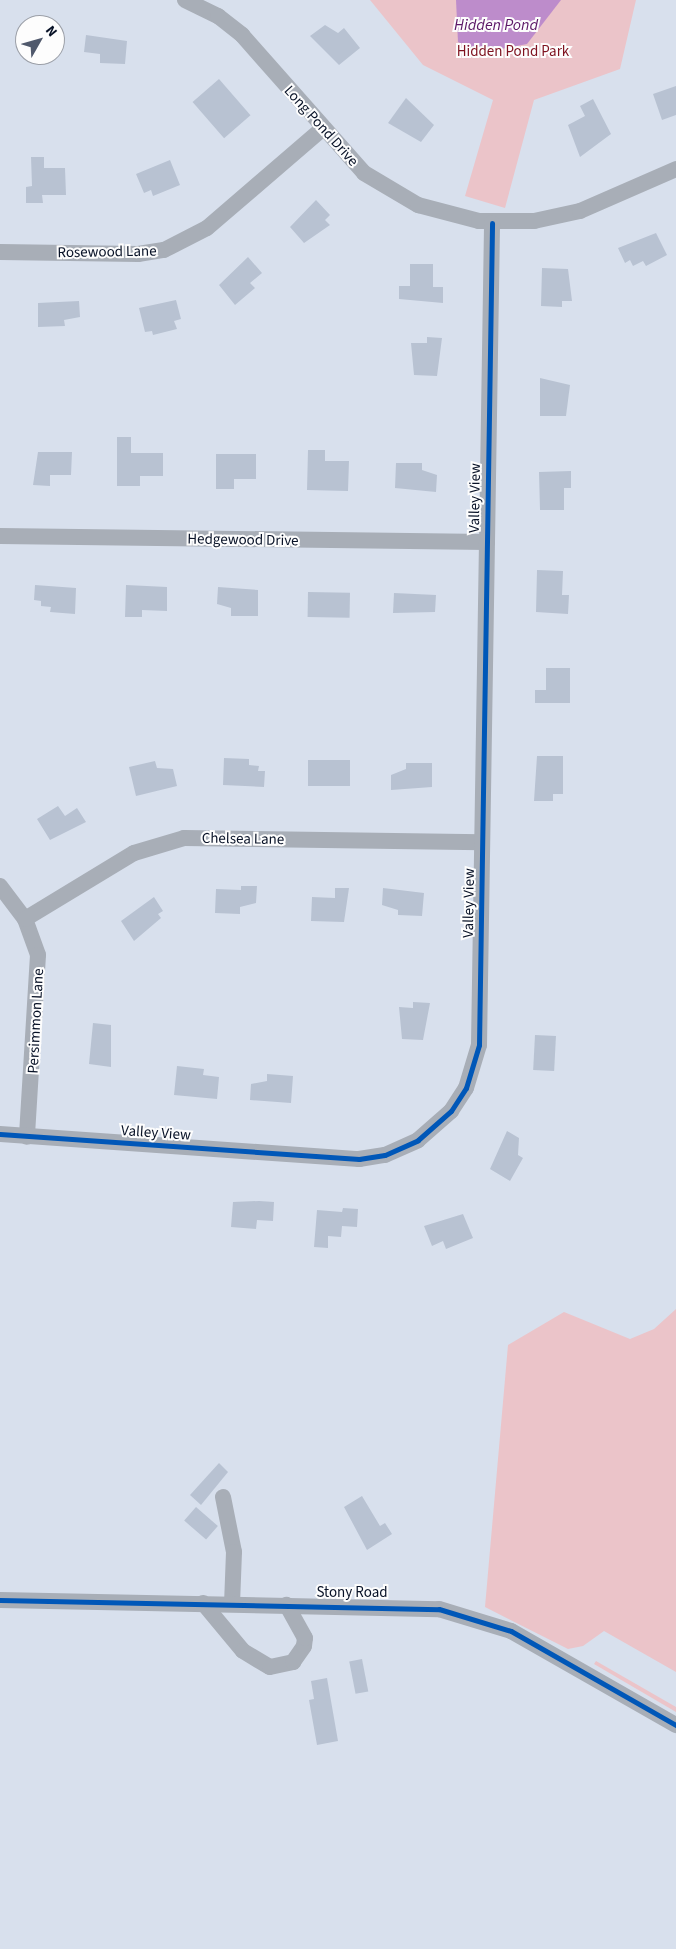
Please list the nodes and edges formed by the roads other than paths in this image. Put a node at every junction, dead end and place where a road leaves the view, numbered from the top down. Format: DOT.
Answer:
graph roads {
  1 [pos="185,0"];
  2 [pos="322,129"];
  3 [pos="676,169"];
  4 [pos="492,223"];
  5 [pos="0,252"];
  6 [pos="0,536"];
  7 [pos="487,542"];
  8 [pos="482,842"];
  9 [pos="0,886"];
  10 [pos="25,919"];
  11 [pos="0,1134"];
  12 [pos="27,1137"];
  13 [pos="223,1497"];
  14 [pos="0,1600"];
  15 [pos="203,1603"];
  16 [pos="232,1604"];
  17 [pos="287,1605"];
  18 [pos="676,1725"];
  1 -- 2 [label="street, Long Pond Drive"];
  2 -- 4 [label="street, Long Pond Drive"];
  2 -- 5 [label="street, Rosewood Lane"];
  3 -- 4 [label="street, Long Pond Drive"];
  4 -- 7 [label="street, Valley View"];
  6 -- 7 [label="street, Hedgewood Drive"];
  7 -- 8 [label="street, Valley View"];
  8 -- 10 [label="street, Chelsea Lane"];
  8 -- 12 [label="street, Valley View"];
  9 -- 10 [label="street, Persimmon Lane"];
  10 -- 12 [label="street, Persimmon Lane"];
  11 -- 12 [label="street, Valley View"];
  13 -- 16 [label="street"];
  14 -- 15 [label="street, Stony Road"];
  15 -- 16 [label="street, Stony Road"];
  15 -- 17 [label="street"];
  16 -- 17 [label="street, Stony Road"];
  17 -- 18 [label="street, Stony Road"];
}
